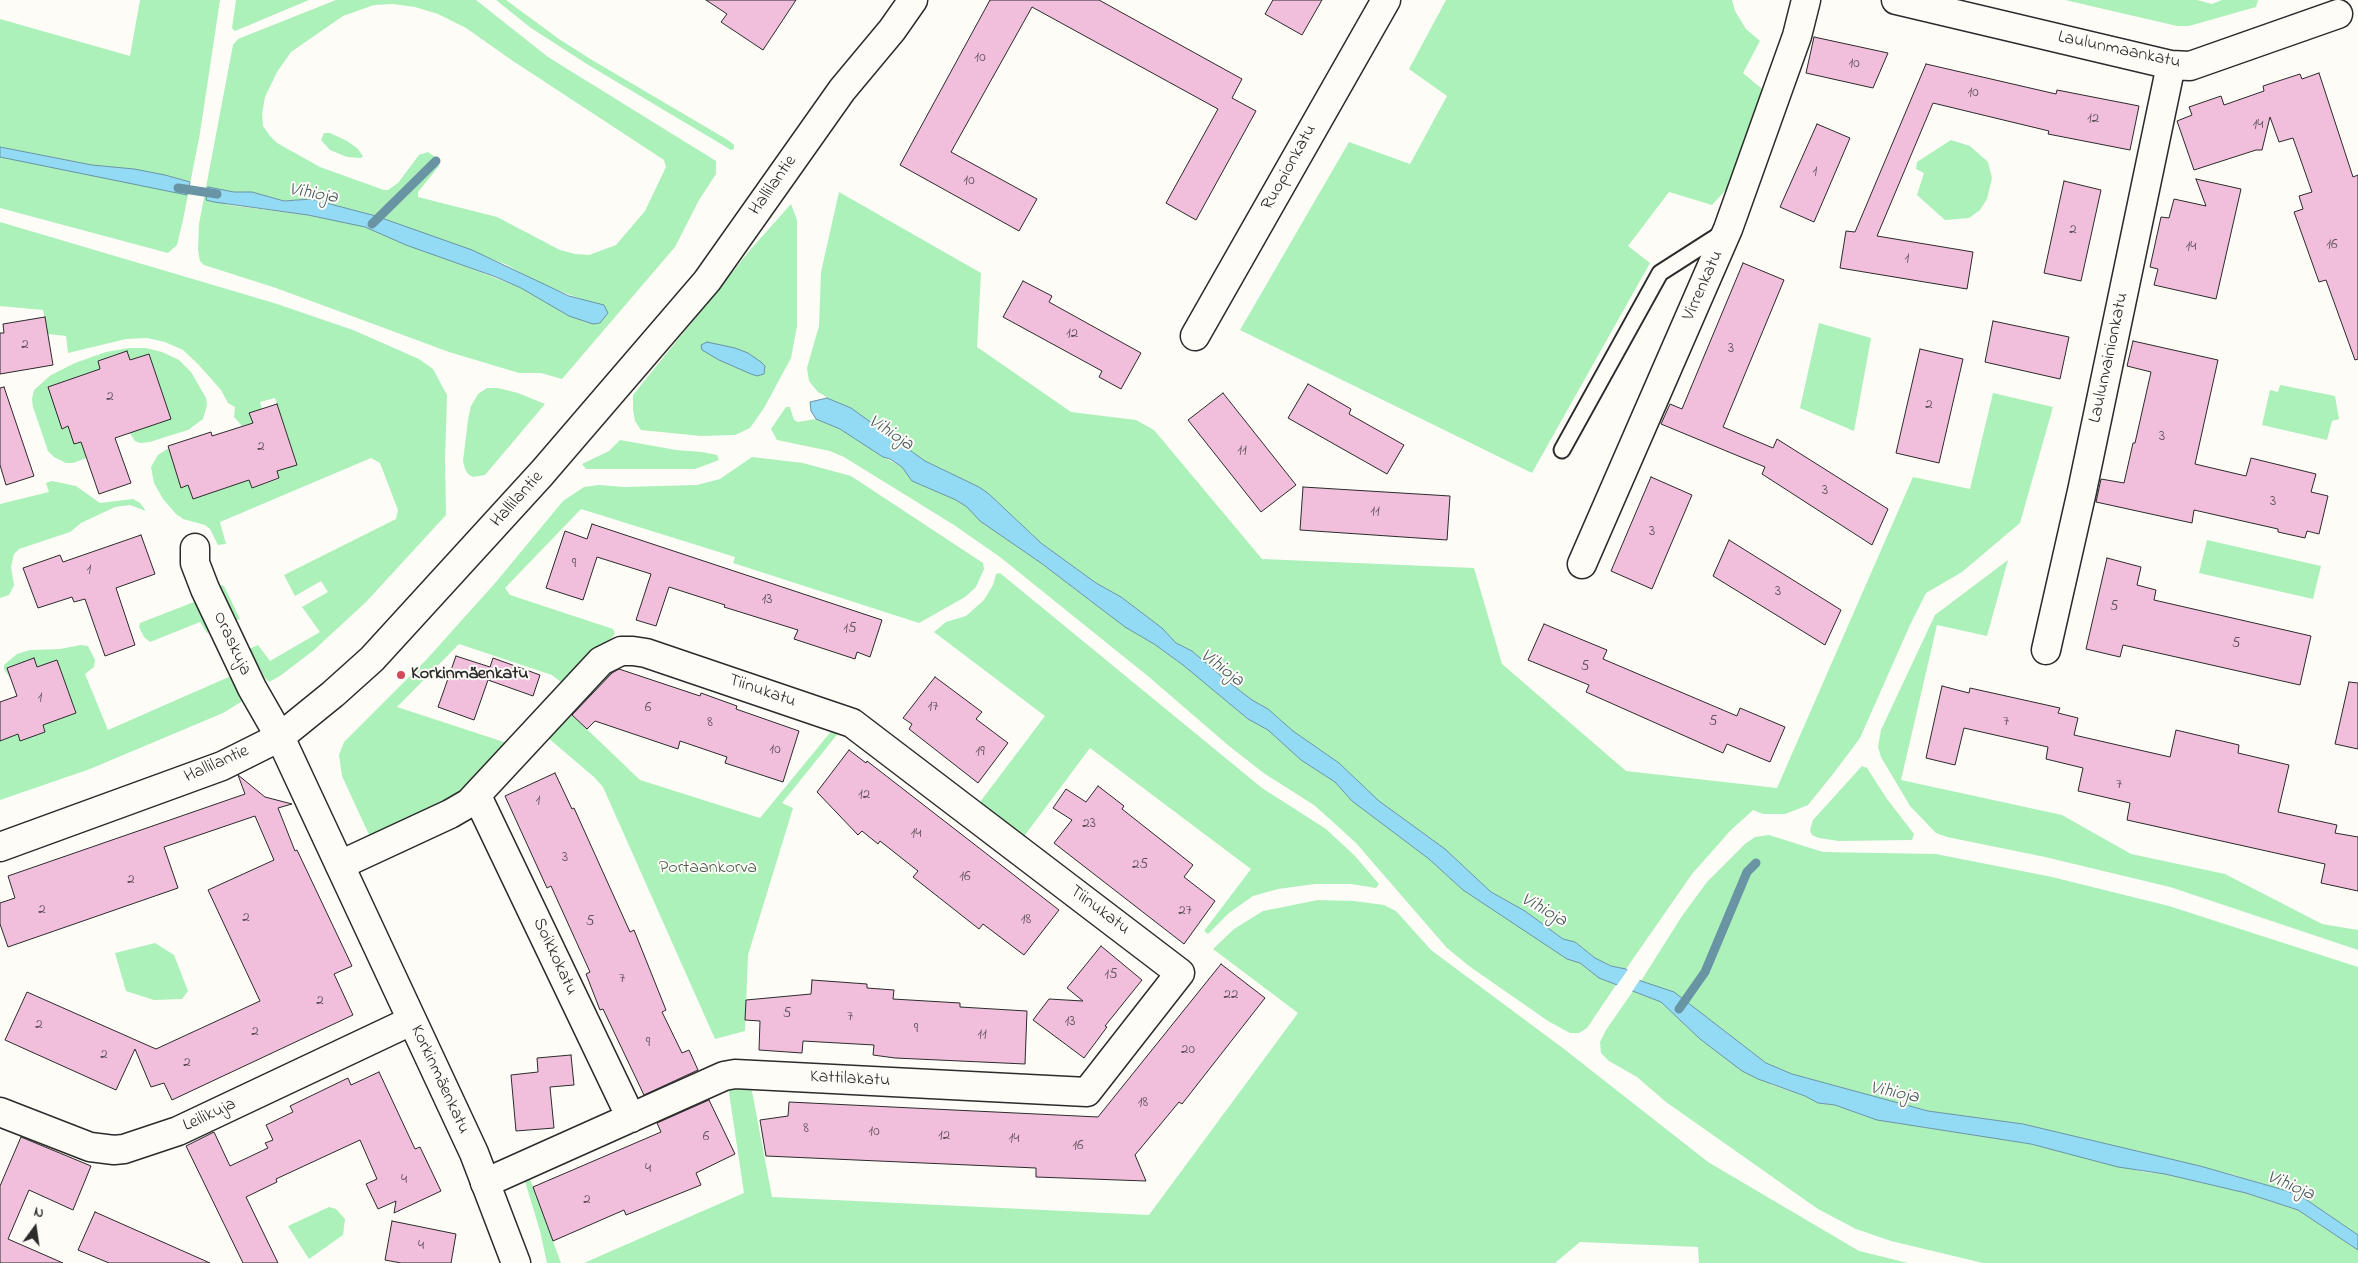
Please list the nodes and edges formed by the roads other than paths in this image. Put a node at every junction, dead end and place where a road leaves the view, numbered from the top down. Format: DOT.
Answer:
graph roads {
  1 [pos="912,0"];
  2 [pos="1386,0"];
  3 [pos="1806,0"];
  4 [pos="1896,0"];
  5 [pos="2338,14"];
  6 [pos="2171,65"];
  7 [pos="1728,229"];
  8 [pos="1195,336"];
  9 [pos="1562,450"];
  10 [pos="195,548"];
  11 [pos="1582,564"];
  12 [pos="2046,650"];
  13 [pos="280,736"];
  14 [pos="477,796"];
  15 [pos="0,847"];
  16 [pos="340,865"];
  17 [pos="1180,973"];
  18 [pos="411,1021"];
  19 [pos="0,1112"];
  20 [pos="631,1118"];
  21 [pos="485,1183"];
  22 [pos="516,1263"];
  1 -- 13 [label="street, Hallilantie"];
  2 -- 8 [label="street, Ruopionkatu"];
  3 -- 7 [label="street, Virrenkatu"];
  4 -- 6 [label="street, Laulunmaankatu"];
  5 -- 6 [label="street, Laulunmaankatu"];
  6 -- 12 [label="street, Laulunvainionkatu"];
  7 -- 9 [label="lane"];
  7 -- 11 [label="street, Virrenkatu"];
  10 -- 13 [label="street, Oraskuja"];
  13 -- 15 [label="street, Hallilantie"];
  13 -- 16 [label="street, Korkinmäenkatu"];
  14 -- 16 [label="street, Tiinukatu"];
  14 -- 17 [label="street, Tiinukatu"];
  14 -- 20 [label="street, Soikkokatu"];
  16 -- 18 [label="street, Korkinmäenkatu"];
  17 -- 20 [label="street, Kattilakatu"];
  18 -- 19 [label="street, Leilikuja"];
  18 -- 21 [label="street, Korkinmäenkatu"];
  20 -- 21 [label="street, Kattilakatu"];
  21 -- 22 [label="street, Korkinmäenkatu"];
}
